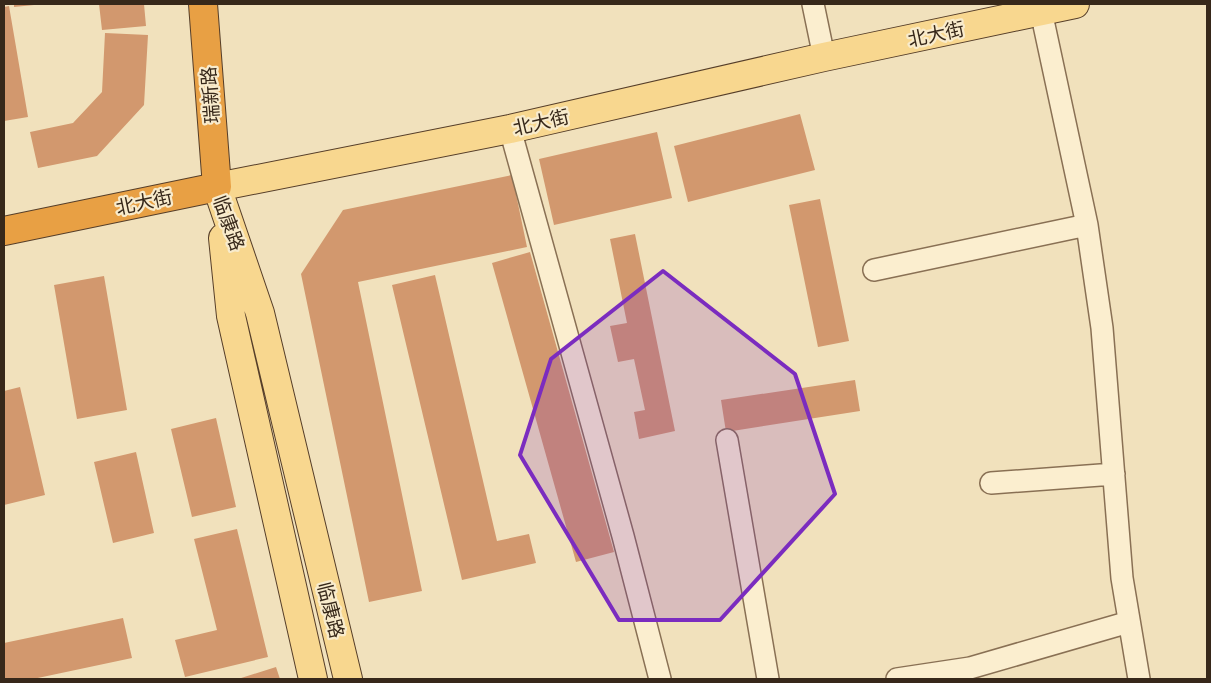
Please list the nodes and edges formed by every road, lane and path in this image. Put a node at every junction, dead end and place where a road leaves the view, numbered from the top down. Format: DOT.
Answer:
graph roads {
  1 [pos="203,4"];
  2 [pos="813,4"];
  3 [pos="1075,4"];
  4 [pos="1041,11"];
  5 [pos="824,57"];
  6 [pos="510,129"];
  7 [pos="217,187"];
  8 [pos="1088,225"];
  9 [pos="4,231"];
  10 [pos="874,270"];
  11 [pos="727,440"];
  12 [pos="1114,474"];
  13 [pos="990,483"];
  14 [pos="1130,622"];
  15 [pos="313,679"];
  16 [pos="348,679"];
  17 [pos="660,679"];
  18 [pos="768,679"];
  19 [pos="897,679"];
  20 [pos="1140,679"];
  1 -- 7 [label="highway, 瑞新路"];
  2 -- 5 [label="street"];
  3 -- 4 [label="main road, 北大街"];
  4 -- 5 [label="main road, 北大街"];
  4 -- 8 [label="street"];
  5 -- 6 [label="main road, 北大街"];
  6 -- 7 [label="main road, 北大街"];
  6 -- 17 [label="street"];
  7 -- 9 [label="highway, 北大街"];
  7 -- 15 [label="main road, 临康路"];
  7 -- 16 [label="main road, 临康路"];
  8 -- 10 [label="street"];
  8 -- 12 [label="street"];
  11 -- 18 [label="street"];
  12 -- 13 [label="street"];
  12 -- 14 [label="street"];
  14 -- 19 [label="street"];
  14 -- 20 [label="street"];
}
